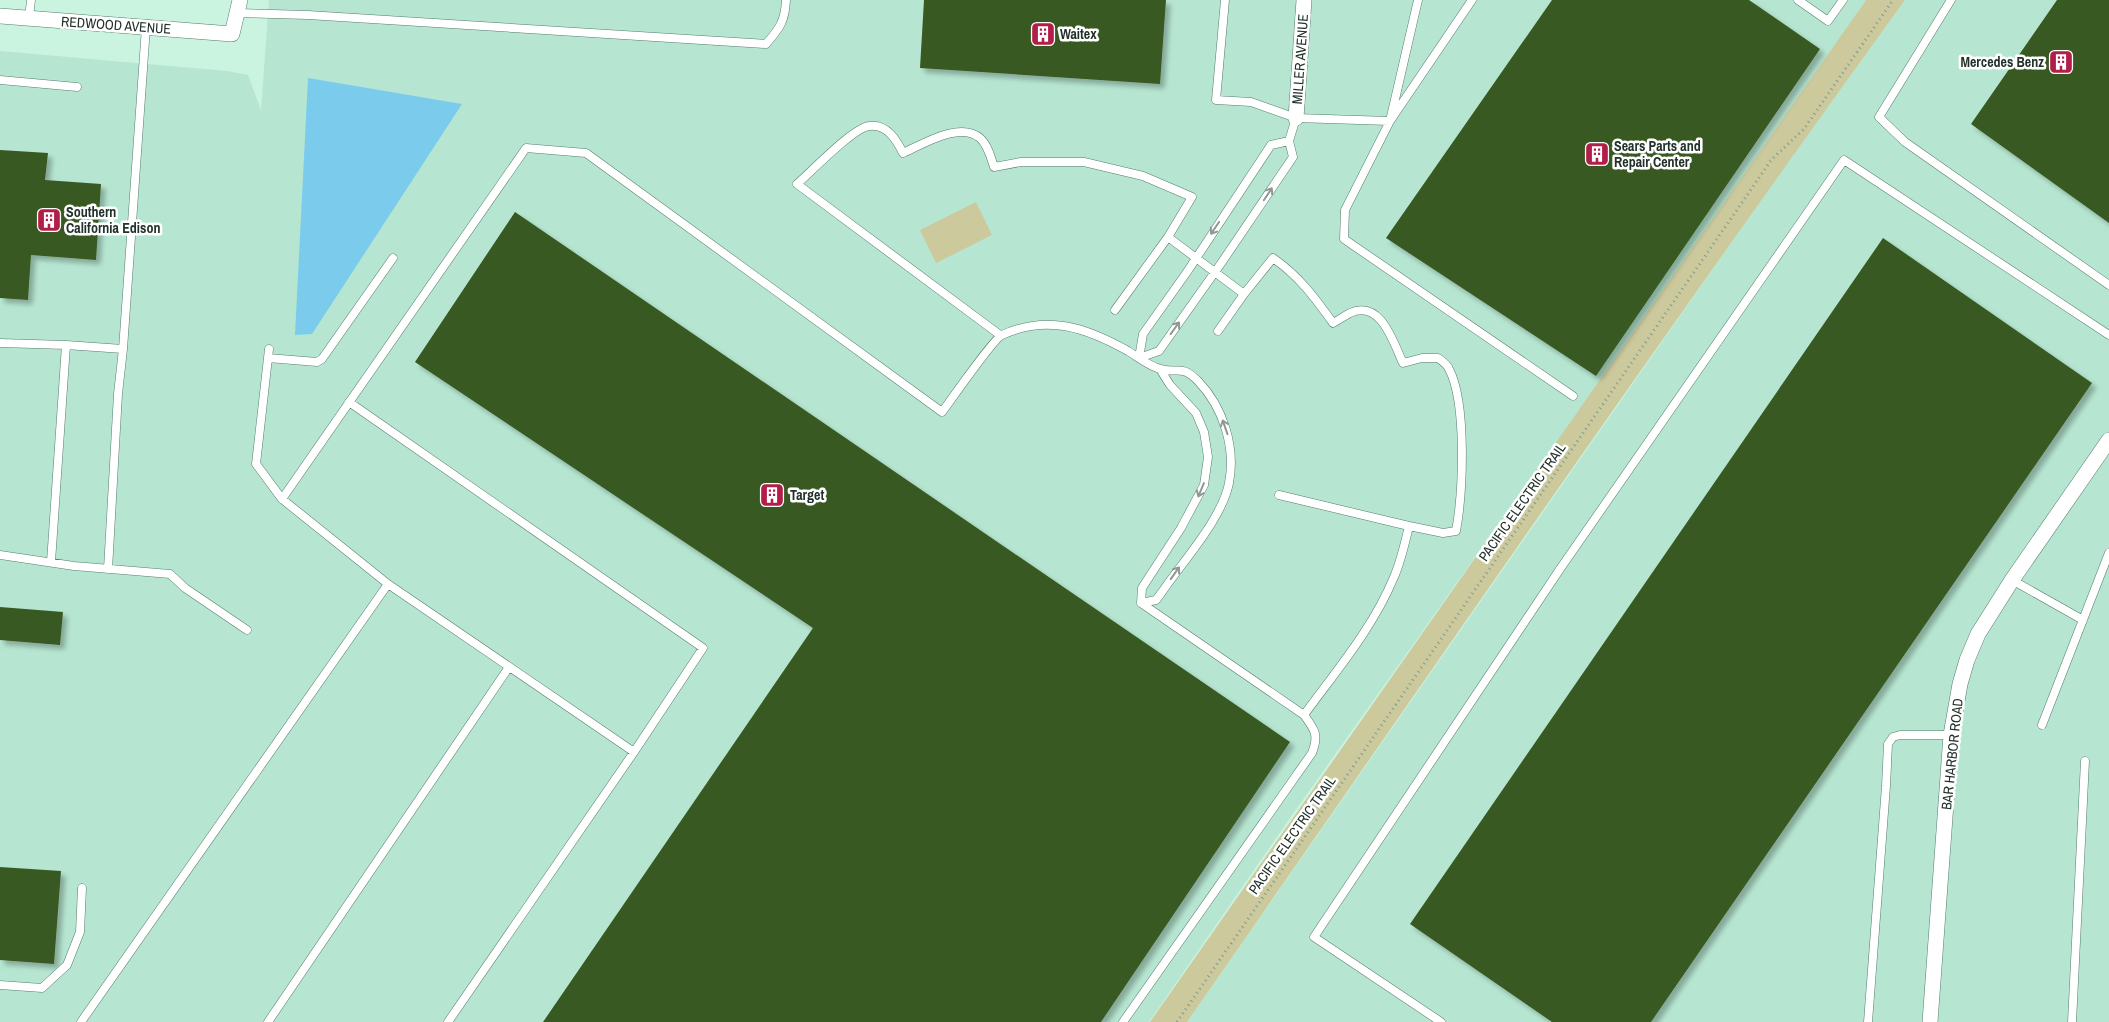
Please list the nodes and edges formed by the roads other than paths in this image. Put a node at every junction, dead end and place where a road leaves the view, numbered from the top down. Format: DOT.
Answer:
graph roads {
  1 [pos="31,0"];
  2 [pos="786,0"];
  3 [pos="1225,0"];
  4 [pos="1304,0"];
  5 [pos="1418,0"];
  6 [pos="1472,0"];
  7 [pos="1798,0"];
  8 [pos="1843,0"];
  9 [pos="1951,0"];
  10 [pos="238,6"];
  11 [pos="0,16"];
  12 [pos="29,18"];
  13 [pos="146,27"];
  14 [pos="0,80"];
  15 [pos="77,87"];
  16 [pos="1296,118"];
  17 [pos="1390,121"];
  18 [pos="1289,141"];
  19 [pos="1168,237"];
  20 [pos="393,258"];
  21 [pos="1195,259"];
  22 [pos="1215,272"];
  23 [pos="2109,285"];
  24 [pos="1244,294"];
  25 [pos="1115,310"];
  26 [pos="1218,331"];
  27 [pos="1000,335"];
  28 [pos="2109,336"];
  29 [pos="0,343"];
  30 [pos="66,345"];
  31 [pos="123,349"];
  32 [pos="269,349"];
  33 [pos="268,358"];
  34 [pos="1140,358"];
  35 [pos="1160,369"];
  36 [pos="1573,396"];
  37 [pos="349,402"];
  38 [pos="2109,440"];
  39 [pos="1279,495"];
  40 [pos="282,499"];
  41 [pos="1409,526"];
  42 [pos="2109,553"];
  43 [pos="0,555"];
  44 [pos="51,562"];
  45 [pos="108,569"];
  46 [pos="2012,580"];
  47 [pos="388,584"];
  48 [pos="1141,603"];
  49 [pos="2083,620"];
  50 [pos="247,630"];
  51 [pos="509,667"];
  52 [pos="1304,715"];
  53 [pos="2042,725"];
  54 [pos="1951,735"];
  55 [pos="634,752"];
  56 [pos="2084,761"];
  57 [pos="82,888"];
  58 [pos="0,984"];
  59 [pos="82,1022"];
  60 [pos="268,1022"];
  61 [pos="448,1022"];
  62 [pos="1124,1022"];
  63 [pos="1440,1022"];
  64 [pos="1868,1022"];
  65 [pos="1930,1022"];
  66 [pos="2072,1022"];
  1 -- 12 [label="lane"];
  2 -- 10 [label="lane"];
  3 -- 16 [label="lane"];
  4 -- 16 [label="street, MILLER AVENUE"];
  5 -- 17 [label="lane"];
  6 -- 17 [label="lane"];
  7 -- 8 [label="lane"];
  9 -- 23 [label="lane"];
  10 -- 13 [label="street, REDWOOD AVENUE"];
  11 -- 12 [label="street, REDWOOD AVENUE"];
  12 -- 13 [label="street, REDWOOD AVENUE"];
  13 -- 31 [label="lane"];
  14 -- 15 [label="lane"];
  16 -- 17 [label="lane"];
  16 -- 18 [label="lane"];
  17 -- 36 [label="lane"];
  18 -- 21 [label="lane, one-way"];
  22 -- 18 [label="lane, one-way"];
  19 -- 21 [label="lane"];
  19 -- 25 [label="lane"];
  19 -- 27 [label="lane"];
  20 -- 33 [label="lane"];
  21 -- 22 [label="lane"];
  21 -- 34 [label="lane"];
  22 -- 24 [label="lane"];
  34 -- 22 [label="lane, one-way"];
  24 -- 26 [label="lane"];
  24 -- 41 [label="lane"];
  27 -- 34 [label="lane"];
  27 -- 37 [label="lane"];
  28 -- 63 [label="lane"];
  29 -- 30 [label="lane"];
  30 -- 31 [label="lane"];
  30 -- 44 [label="lane"];
  31 -- 45 [label="lane"];
  32 -- 33 [label="lane"];
  33 -- 40 [label="lane"];
  34 -- 35 [label="lane"];
  35 -- 48 [label="lane, one-way"];
  48 -- 35 [label="lane, one-way"];
  37 -- 40 [label="lane"];
  37 -- 55 [label="lane"];
  38 -- 46 [label="street, BAR HARBOR ROAD"];
  39 -- 41 [label="lane"];
  40 -- 47 [label="lane"];
  41 -- 52 [label="lane"];
  42 -- 49 [label="lane"];
  43 -- 44 [label="lane"];
  44 -- 45 [label="lane"];
  45 -- 50 [label="lane"];
  46 -- 49 [label="lane"];
  46 -- 54 [label="street, BAR HARBOR ROAD"];
  47 -- 51 [label="lane"];
  47 -- 59 [label="lane"];
  48 -- 52 [label="lane"];
  49 -- 53 [label="lane"];
  51 -- 55 [label="lane"];
  51 -- 60 [label="lane"];
  52 -- 62 [label="lane"];
  54 -- 64 [label="lane"];
  54 -- 65 [label="street, BAR HARBOR ROAD"];
  55 -- 61 [label="lane"];
  56 -- 66 [label="lane"];
  57 -- 58 [label="lane"];
}
